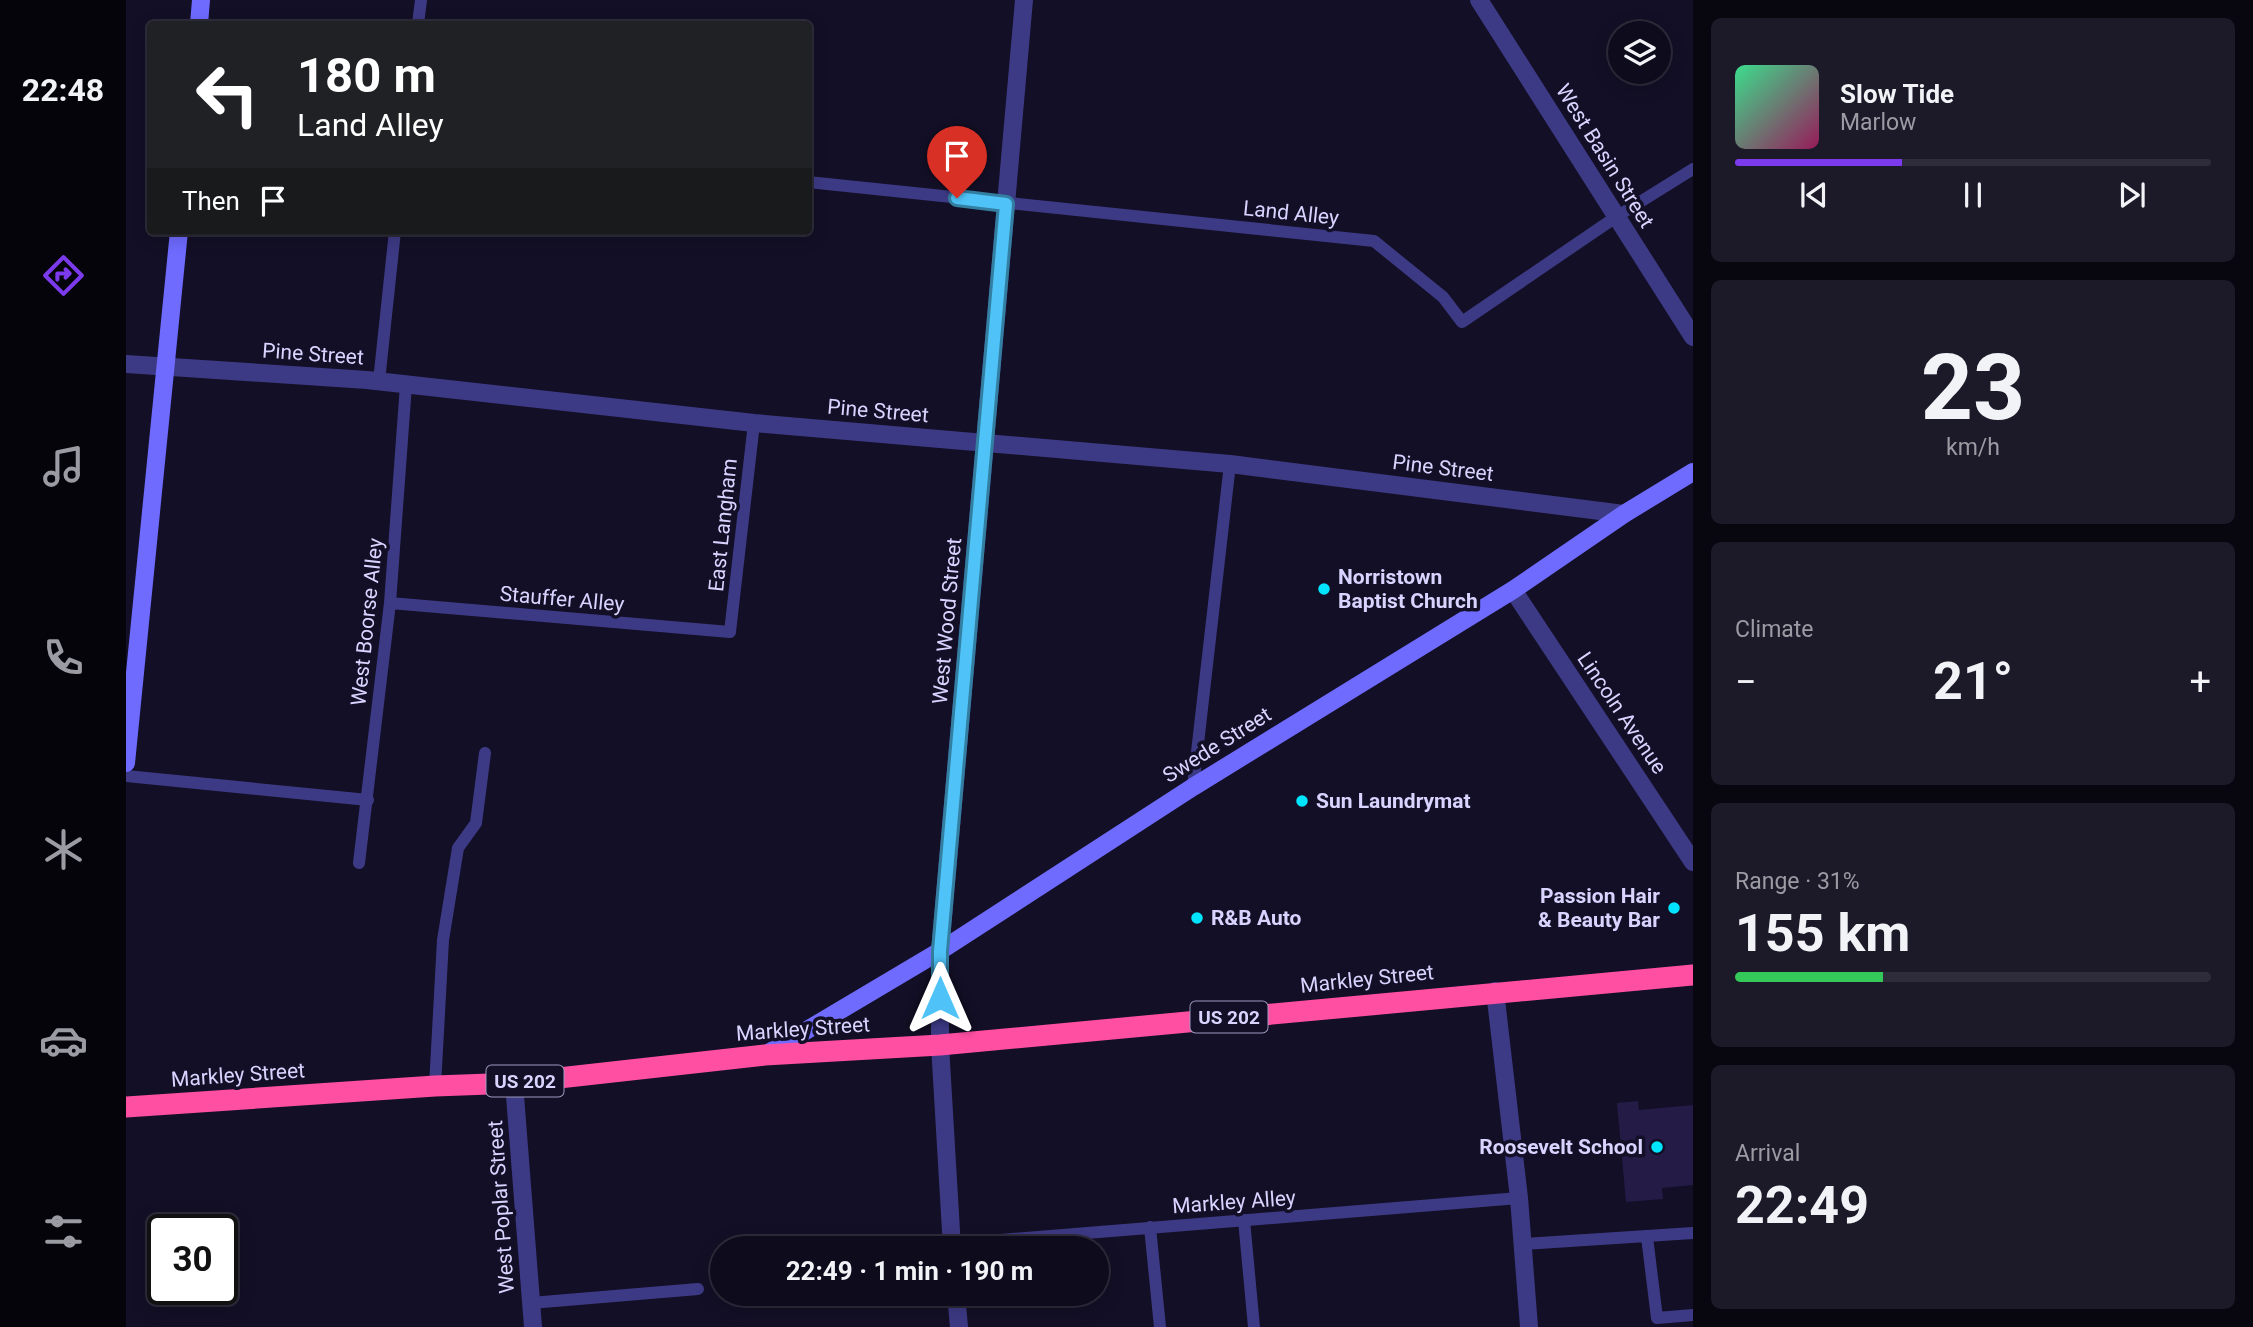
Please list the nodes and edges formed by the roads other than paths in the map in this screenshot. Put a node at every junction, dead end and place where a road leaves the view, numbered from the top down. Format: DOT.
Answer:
graph roads {
  1 [pos="201,0"];
  2 [pos="421,0"];
  3 [pos="1024,0"];
  4 [pos="1472,0"];
  5 [pos="1479,0"];
  6 [pos="199,21"];
  7 [pos="418,21"];
  8 [pos="1693,169"];
  9 [pos="812,182"];
  10 [pos="1006,204"];
  11 [pos="1616,217"];
  12 [pos="179,235"];
  13 [pos="395,235"];
  14 [pos="1693,337"];
  15 [pos="126,364"];
  16 [pos="166,368"];
  17 [pos="379,381"];
  18 [pos="406,385"];
  19 [pos="754,423"];
  20 [pos="986,444"];
  21 [pos="1230,464"];
  22 [pos="1693,472"];
  23 [pos="1625,514"];
  24 [pos="1513,590"];
  25 [pos="390,604"];
  26 [pos="730,632"];
  27 [pos="485,753"];
  28 [pos="126,763"];
  29 [pos="126,776"];
  30 [pos="1193,787"];
  31 [pos="368,800"];
  32 [pos="1693,862"];
  33 [pos="359,863"];
  34 [pos="940,951"];
  35 [pos="1693,975"];
  36 [pos="1495,991"];
  37 [pos="940,1045"];
  38 [pos="765,1055"];
  39 [pos="514,1083"];
  40 [pos="435,1086"];
  41 [pos="126,1107"];
  42 [pos="1520,1198"];
  43 [pos="1244,1220"];
  44 [pos="1150,1227"];
  45 [pos="1693,1233"];
  46 [pos="951,1236"];
  47 [pos="1056,1236"];
  48 [pos="1647,1237"];
  49 [pos="1523,1244"];
  50 [pos="698,1289"];
  51 [pos="531,1303"];
  52 [pos="957,1306"];
  53 [pos="1693,1315"];
  54 [pos="1658,1322"];
  55 [pos="533,1327"];
  56 [pos="959,1327"];
  57 [pos="1160,1327"];
  58 [pos="1254,1327"];
  59 [pos="1529,1327"];
  1 -- 6 [label="street"];
  2 -- 7 [label="lane"];
  3 -- 10 [label="street, West Wood Street"];
  4 -- 5 [label="street"];
  5 -- 11 [label="street, West Basin Street"];
  8 -- 11 [label="lane, Land Alley"];
  9 -- 10 [label="lane, Land Alley"];
  10 -- 11 [label="lane, Land Alley"];
  10 -- 20 [label="street, West Wood Street"];
  11 -- 14 [label="street, West Basin Street"];
  12 -- 16 [label="street"];
  13 -- 17 [label="lane"];
  15 -- 16 [label="street, Pine Street"];
  16 -- 17 [label="street, Pine Street"];
  16 -- 28 [label="street"];
  17 -- 18 [label="street, Pine Street"];
  18 -- 19 [label="street, Pine Street"];
  18 -- 25 [label="lane, West Boorse Alley"];
  19 -- 20 [label="street, Pine Street"];
  19 -- 26 [label="lane, East Langham"];
  20 -- 21 [label="street, Pine Street"];
  20 -- 34 [label="street, West Wood Street"];
  21 -- 23 [label="street, Pine Street"];
  21 -- 30 [label="lane"];
  22 -- 23 [label="street, Swede Street"];
  23 -- 24 [label="street, Swede Street"];
  24 -- 30 [label="street, Swede Street"];
  24 -- 32 [label="street, Lincoln Avenue"];
  25 -- 26 [label="lane, Stauffer Alley"];
  25 -- 31 [label="lane, West Boorse Alley"];
  27 -- 40 [label="lane"];
  29 -- 31 [label="lane"];
  30 -- 34 [label="street, Swede Street"];
  31 -- 33 [label="lane, West Boorse Alley"];
  34 -- 37 [label="street, West Wood Street"];
  34 -- 38 [label="street, Swede Street"];
  35 -- 36 [label="highway, Markley Street / US 202"];
  36 -- 37 [label="highway, Markley Street / US 202"];
  36 -- 42 [label="street"];
  37 -- 38 [label="highway, Markley Street / US 202"];
  37 -- 46 [label="street, West Wood Street"];
  38 -- 39 [label="highway, Markley Street / US 202"];
  39 -- 40 [label="highway, Markley Street / US 202"];
  39 -- 51 [label="street, West Poplar Street"];
  40 -- 41 [label="highway, Markley Street / US 202"];
  42 -- 43 [label="lane, Markley Alley"];
  42 -- 49 [label="street"];
  43 -- 44 [label="lane, Markley Alley"];
  43 -- 58 [label="lane"];
  44 -- 47 [label="lane, Markley Alley"];
  44 -- 57 [label="lane"];
  45 -- 48 [label="lane"];
  48 -- 49 [label="lane"];
  48 -- 54 [label="lane"];
  49 -- 59 [label="street"];
  50 -- 51 [label="lane"];
  51 -- 55 [label="street, West Poplar Street"];
  52 -- 56 [label="street"];
  53 -- 54 [label="lane"];
}
